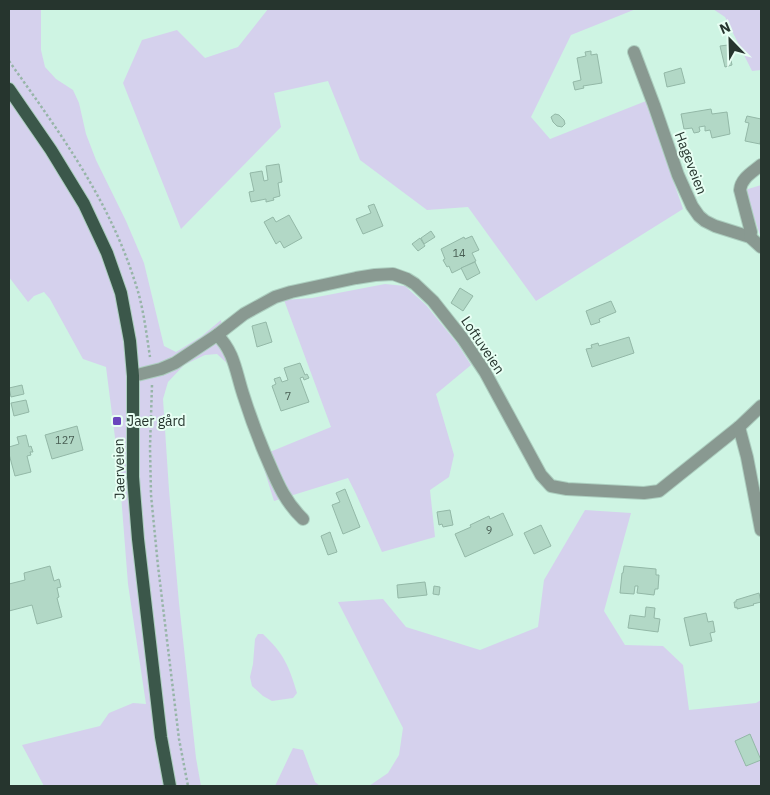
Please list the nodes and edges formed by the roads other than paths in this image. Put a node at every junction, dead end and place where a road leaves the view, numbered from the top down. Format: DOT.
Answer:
graph roads {
  1 [pos="634,52"];
  2 [pos="9,89"];
  3 [pos="761,165"];
  4 [pos="750,237"];
  5 [pos="761,247"];
  6 [pos="217,335"];
  7 [pos="133,376"];
  8 [pos="761,406"];
  9 [pos="739,427"];
  10 [pos="303,519"];
  11 [pos="761,530"];
  12 [pos="170,786"];
  1 -- 4 [label="street, Hageveien"];
  2 -- 7 [label="main road, Jaerveien"];
  3 -- 4 [label="street"];
  4 -- 5 [label="street, Hageveien"];
  6 -- 7 [label="street, Loftuveien"];
  6 -- 9 [label="street, Loftuveien"];
  6 -- 10 [label="street"];
  7 -- 12 [label="main road, Jaerveien"];
  8 -- 9 [label="street, Loftuveien"];
  9 -- 11 [label="street"];
}
